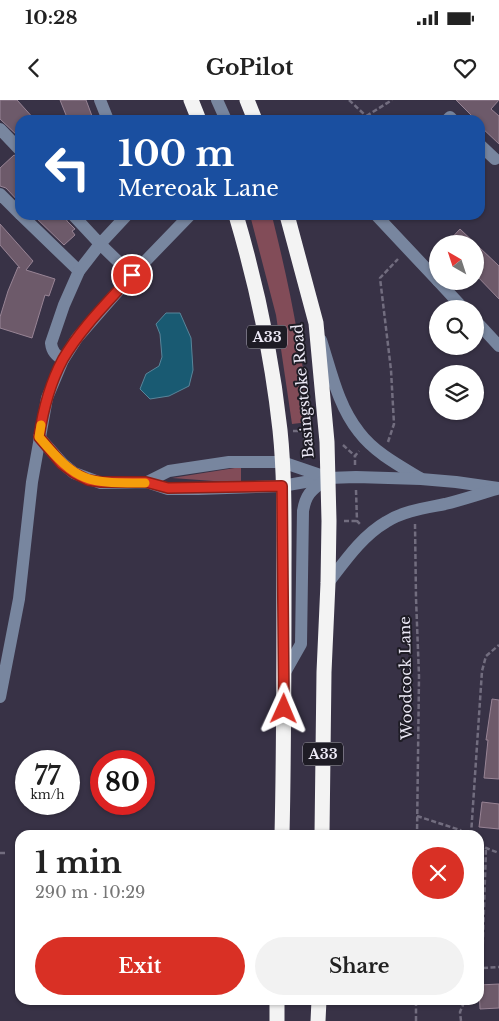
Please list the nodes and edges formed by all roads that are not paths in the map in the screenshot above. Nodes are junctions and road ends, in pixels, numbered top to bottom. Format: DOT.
graph roads {
  1 [pos="100,100"];
  2 [pos="191,100"];
  3 [pos="217,100"];
  4 [pos="247,100"];
  5 [pos="106,115"];
  6 [pos="197,115"];
  7 [pos="224,115"];
  8 [pos="253,115"];
  9 [pos="0,129"];
  10 [pos="15,145"];
  11 [pos="485,150"];
  12 [pos="495,159"];
  13 [pos="0,194"];
  14 [pos="15,208"];
  15 [pos="27,220"];
  16 [pos="78,220"];
  17 [pos="122,220"];
  18 [pos="185,220"];
  19 [pos="237,220"];
  20 [pos="288,220"];
  21 [pos="381,220"];
  22 [pos="100,244"];
  23 [pos="79,271"];
  24 [pos="429,271"];
  25 [pos="132,275"];
  26 [pos="446,290"];
  27 [pos="456,300"];
  28 [pos="316,323"];
  29 [pos="484,330"];
  30 [pos="499,346"];
  31 [pos="63,360"];
  32 [pos="39,437"];
  33 [pos="282,462"];
  34 [pos="328,478"];
  35 [pos="421,479"];
  36 [pos="146,482"];
  37 [pos="282,486"];
  38 [pos="499,488"];
  39 [pos="328,583"];
  40 [pos="284,674"];
  41 [pos="0,697"];
  42 [pos="282,830"];
  43 [pos="322,830"];
  44 [pos="278,1005"];
  45 [pos="319,1005"];
  46 [pos="277,1021"];
  47 [pos="318,1021"];
  1 -- 5 [label="street"];
  2 -- 6 [label="highway"];
  3 -- 7 [label="street"];
  4 -- 8 [label="highway"];
  9 -- 10 [label="street"];
  11 -- 12 [label="street"];
  13 -- 14 [label="street"];
  15 -- 23 [label="street"];
  16 -- 22 [label="street"];
  17 -- 22 [label="street"];
  18 -- 25 [label="street"];
  19 -- 33 [label="highway, Basingstoke Road / A33"];
  20 -- 28 [label="highway, Basingstoke Road / A33"];
  21 -- 24 [label="street"];
  22 -- 23 [label="street"];
  22 -- 25 [label="street"];
  23 -- 31 [label="street"];
  25 -- 31 [label="street"];
  26 -- 27 [label="street"];
  28 -- 34 [label="highway, Basingstoke Road / A33"];
  28 -- 35 [label="street"];
  29 -- 30 [label="street"];
  31 -- 32 [label="street"];
  32 -- 36 [label="street"];
  32 -- 41 [label="street"];
  33 -- 34 [label="street, Basingstoke Road"];
  33 -- 36 [label="street"];
  33 -- 37 [label="highway, Basingstoke Road / A33"];
  34 -- 35 [label="street, Basingstoke Road"];
  34 -- 37 [label="street, Basingstoke Road"];
  34 -- 39 [label="highway, A33"];
  34 -- 40 [label="street"];
  35 -- 38 [label="street, Basingstoke Road"];
  36 -- 37 [label="street"];
  37 -- 40 [label="highway, A33"];
  38 -- 39 [label="street"];
  39 -- 43 [label="highway, A33"];
  40 -- 42 [label="highway, A33"];
  44 -- 46 [label="highway"];
  45 -- 47 [label="highway"];
}
